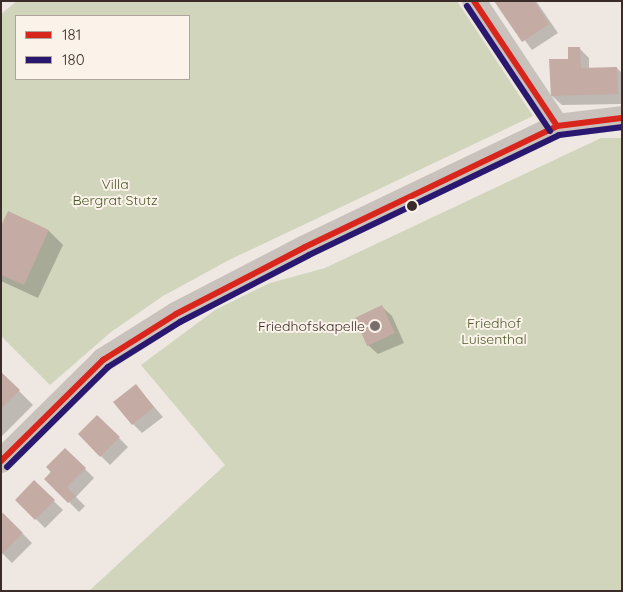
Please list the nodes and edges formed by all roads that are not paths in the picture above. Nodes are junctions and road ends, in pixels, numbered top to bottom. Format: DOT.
graph roads {
  1 [pos="474,1"];
  2 [pos="622,118"];
  3 [pos="556,126"];
  4 [pos="1,461"];
  1 -- 3 [label="street"];
  2 -- 3 [label="street"];
  3 -- 4 [label="street"];
}
